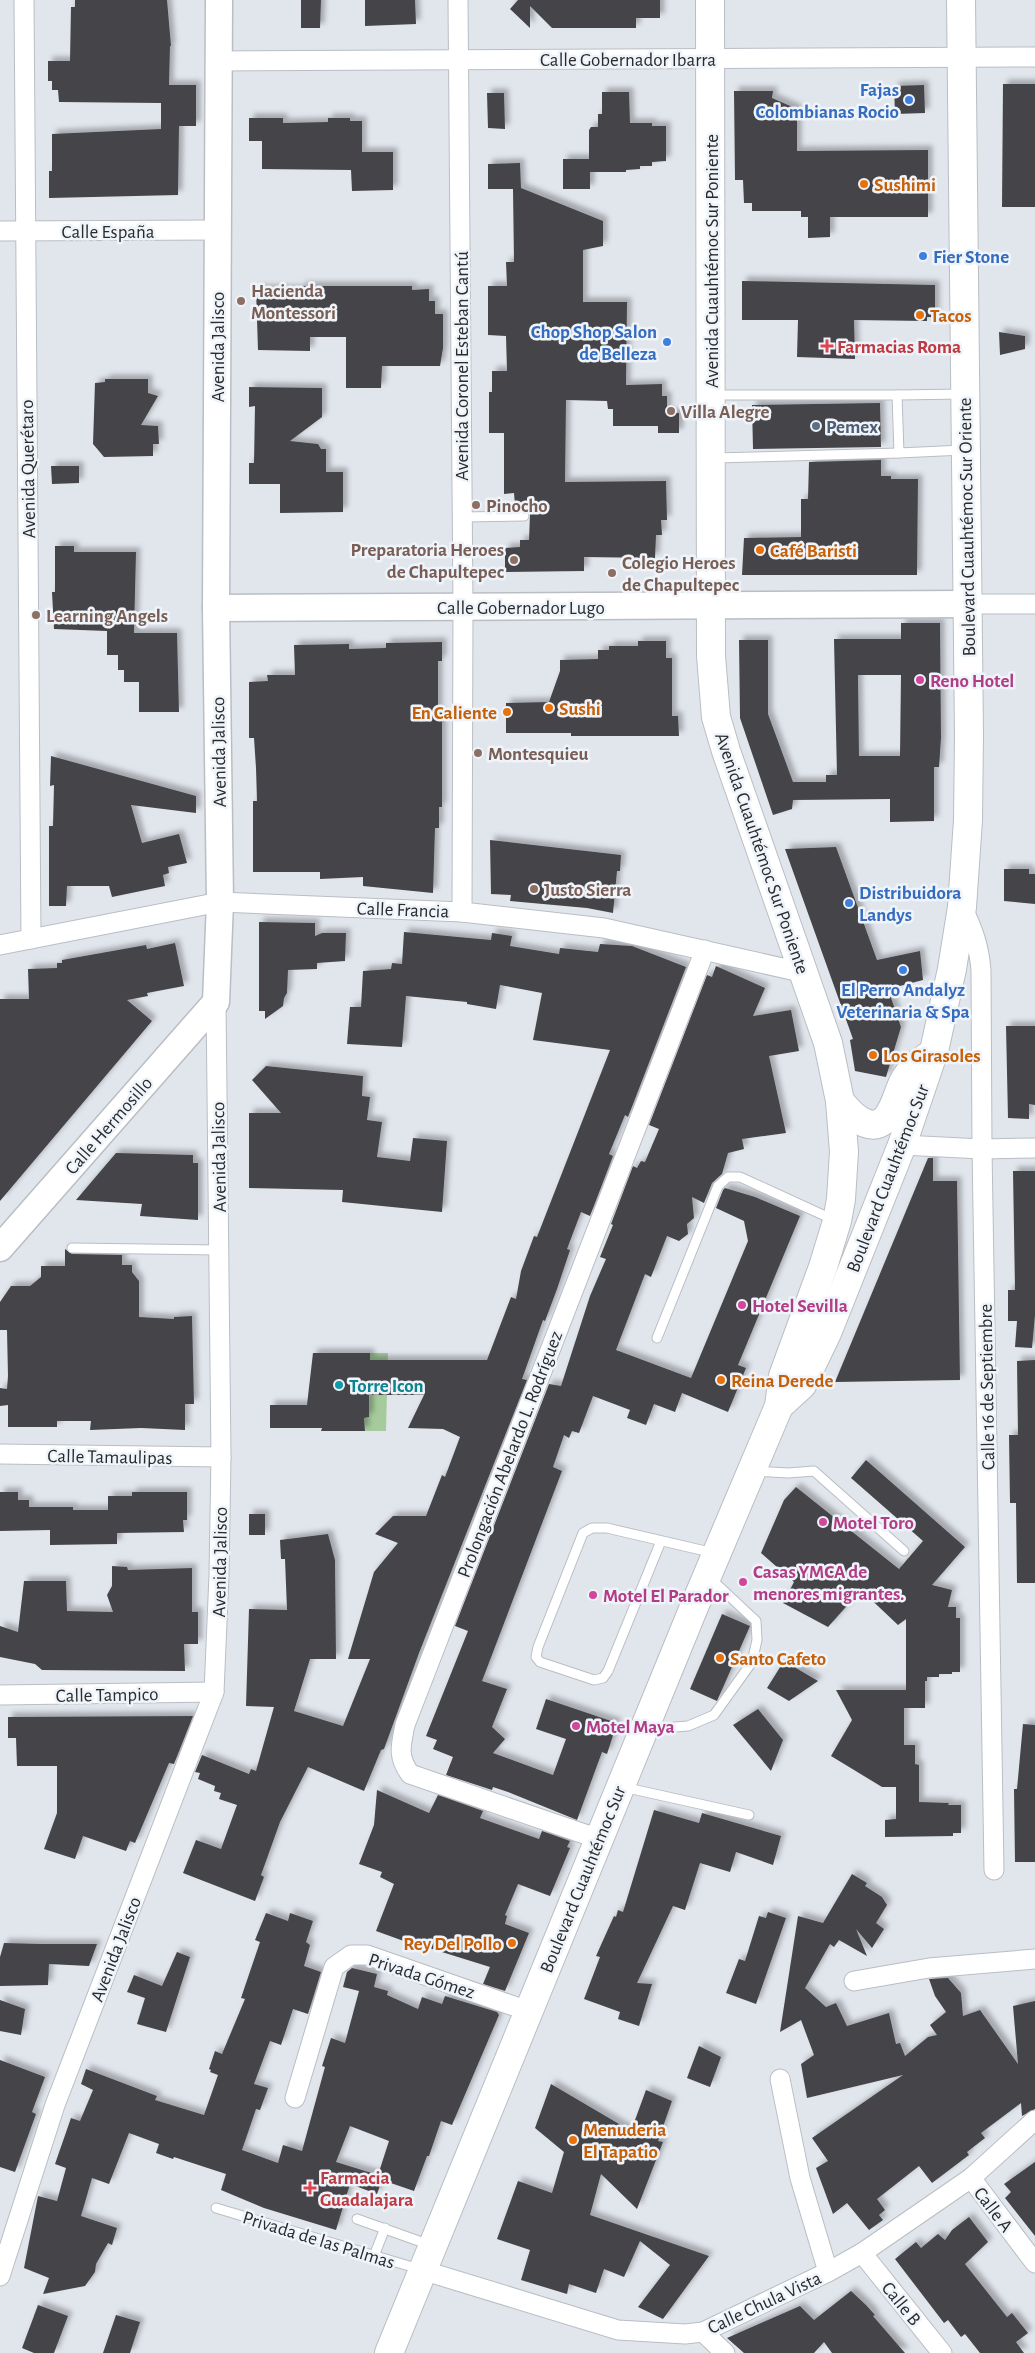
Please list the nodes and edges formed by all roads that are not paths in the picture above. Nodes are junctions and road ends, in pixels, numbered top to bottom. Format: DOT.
graph roads {
  1 [pos="24,0"];
  2 [pos="220,0"];
  3 [pos="458,0"];
  4 [pos="710,0"];
  5 [pos="962,0"];
  6 [pos="1035,57"];
  7 [pos="962,58"];
  8 [pos="711,59"];
  9 [pos="458,60"];
  10 [pos="220,61"];
  11 [pos="217,230"];
  12 [pos="0,231"];
  13 [pos="25,231"];
  14 [pos="964,394"];
  15 [pos="711,395"];
  16 [pos="897,395"];
  17 [pos="964,450"];
  18 [pos="899,453"];
  19 [pos="712,458"];
  20 [pos="524,516"];
  21 [pos="462,517"];
  22 [pos="966,604"];
  23 [pos="1035,604"];
  24 [pos="711,606"];
  25 [pos="463,607"];
  26 [pos="216,608"];
  27 [pos="220,902"];
  28 [pos="962,907"];
  29 [pos="462,912"];
  30 [pos="32,939"];
  31 [pos="0,945"];
  32 [pos="705,950"];
  33 [pos="805,973"];
  34 [pos="216,1002"];
  35 [pos="934,1051"];
  36 [pos="840,1101"];
  37 [pos="902,1145"];
  38 [pos="1035,1148"];
  39 [pos="982,1149"];
  40 [pos="837,1221"];
  41 [pos="0,1248"];
  42 [pos="72,1248"];
  43 [pos="219,1250"];
  44 [pos="657,1338"];
  45 [pos="779,1406"];
  46 [pos="0,1454"];
  47 [pos="221,1458"];
  48 [pos="752,1471"];
  49 [pos="661,1540"];
  50 [pos="904,1551"];
  51 [pos="712,1564"];
  52 [pos="214,1692"];
  53 [pos="0,1695"];
  54 [pos="644,1729"];
  55 [pos="621,1786"];
  56 [pos="749,1815"];
  57 [pos="599,1839"];
  58 [pos="994,1870"];
  59 [pos="1035,1959"];
  60 [pos="854,1981"];
  61 [pos="528,2011"];
  62 [pos="780,2079"];
  63 [pos="295,2098"];
  64 [pos="1035,2120"];
  65 [pos="970,2178"];
  66 [pos="216,2208"];
  67 [pos="357,2219"];
  68 [pos="385,2228"];
  69 [pos="862,2253"];
  70 [pos="374,2256"];
  71 [pos="427,2258"];
  72 [pos="1035,2263"];
  73 [pos="828,2272"];
  74 [pos="0,2276"];
  75 [pos="703,2332"];
  76 [pos="389,2353"];
  77 [pos="726,2353"];
  78 [pos="942,2353"];
  1 -- 13 [label="street, Avenida Querétaro"];
  2 -- 10 [label="main road, Avenida Jalisco"];
  3 -- 9 [label="street, Avenida Coronel Esteban Cantú"];
  4 -- 8 [label="main road, Avenida Cuauhtémoc Sur Poniente"];
  5 -- 7 [label="main road, Boulevard Cuauhtémoc Sur Oriente"];
  6 -- 7 [label="street, Calle Gobernador Ibarra"];
  7 -- 8 [label="street, Calle Gobernador Ibarra"];
  7 -- 14 [label="main road, Boulevard Cuauhtémoc Sur Oriente"];
  8 -- 9 [label="street, Calle Gobernador Ibarra"];
  8 -- 15 [label="main road, Avenida Cuauhtémoc Sur Poniente"];
  9 -- 10 [label="street, Calle Gobernador Ibarra"];
  9 -- 21 [label="street, Avenida Coronel Esteban Cantú"];
  10 -- 11 [label="main road, Avenida Jalisco"];
  11 -- 13 [label="street, Calle España"];
  11 -- 26 [label="main road, Avenida Jalisco"];
  12 -- 13 [label="street, Calle España"];
  13 -- 30 [label="street, Avenida Querétaro"];
  14 -- 16 [label="lane"];
  14 -- 17 [label="main road, Boulevard Cuauhtémoc Sur Oriente"];
  15 -- 16 [label="lane"];
  15 -- 19 [label="main road, Avenida Cuauhtémoc Sur Poniente"];
  16 -- 18 [label="lane"];
  17 -- 18 [label="lane"];
  17 -- 22 [label="main road, Boulevard Cuauhtémoc Sur Oriente"];
  18 -- 19 [label="lane"];
  19 -- 24 [label="main road, Avenida Cuauhtémoc Sur Poniente"];
  20 -- 21 [label="lane"];
  21 -- 25 [label="street, Avenida Coronel Esteban Cantú"];
  22 -- 23 [label="street, Calle Gobernador Lugo"];
  22 -- 24 [label="main road, Calle Gobernador Lugo"];
  22 -- 28 [label="main road, Boulevard Cuauhtémoc Sur Oriente"];
  24 -- 25 [label="main road, Calle Gobernador Lugo"];
  24 -- 33 [label="main road, Avenida Cuauhtémoc Sur Poniente"];
  25 -- 26 [label="main road, Calle Gobernador Lugo"];
  25 -- 29 [label="street, Avenida Coronel Esteban Cantú"];
  26 -- 27 [label="main road, Avenida Jalisco"];
  27 -- 29 [label="street, Calle Francia"];
  27 -- 30 [label="street, Calle Francia"];
  27 -- 34 [label="main road, Avenida Jalisco"];
  28 -- 35 [label="main road, Boulevard Cuauhtémoc Sur Oriente"];
  28 -- 39 [label="street, Calle 16 de Septiembre"];
  29 -- 32 [label="street, Calle Francia"];
  30 -- 31 [label="street, Calle Francia"];
  32 -- 33 [label="street, Calle Francia"];
  32 -- 57 [label="street, Prolongación Abelardo L. Rodríguez"];
  33 -- 36 [label="main road, Avenida Cuauhtémoc Sur Poniente"];
  34 -- 41 [label="main road, Calle Hermosillo"];
  34 -- 43 [label="street, Avenida Jalisco"];
  35 -- 36 [label="main road"];
  35 -- 37 [label="main road, Boulevard Cuauhtémoc Sur"];
  36 -- 40 [label="main road, Boulevard Cuauhtémoc Sur"];
  37 -- 39 [label="street"];
  37 -- 45 [label="main road, Boulevard Cuauhtémoc Sur"];
  38 -- 39 [label="street"];
  39 -- 58 [label="street, Calle 16 de Septiembre"];
  40 -- 44 [label="lane"];
  40 -- 45 [label="main road, Boulevard Cuauhtémoc Sur"];
  42 -- 43 [label="lane"];
  43 -- 47 [label="street, Avenida Jalisco"];
  45 -- 48 [label="main road, Boulevard Cuauhtémoc Sur"];
  46 -- 47 [label="street, Calle Tamaulipas"];
  47 -- 52 [label="street, Avenida Jalisco"];
  48 -- 50 [label="lane"];
  48 -- 51 [label="main road, Boulevard Cuauhtémoc Sur"];
  49 -- 49 [label="lane"];
  49 -- 51 [label="lane"];
  51 -- 54 [label="main road, Boulevard Cuauhtémoc Sur"];
  51 -- 54 [label="lane"];
  52 -- 53 [label="street, Calle Tampico"];
  52 -- 74 [label="street, Avenida Jalisco"];
  54 -- 55 [label="main road, Boulevard Cuauhtémoc Sur"];
  55 -- 56 [label="lane"];
  55 -- 57 [label="main road, Boulevard Cuauhtémoc Sur"];
  57 -- 61 [label="main road, Boulevard Cuauhtémoc Sur"];
  59 -- 60 [label="street"];
  61 -- 63 [label="street, Privada Gómez"];
  61 -- 71 [label="main road, Boulevard Cuauhtémoc Sur"];
  62 -- 73 [label="street"];
  64 -- 65 [label="street, Calle Chula Vista"];
  65 -- 69 [label="street, Calle Chula Vista"];
  65 -- 72 [label="street, Calle A"];
  66 -- 70 [label="lane, Privada de las Palmas"];
  67 -- 68 [label="lane"];
  68 -- 70 [label="lane"];
  68 -- 71 [label="lane"];
  69 -- 73 [label="street, Calle Chula Vista"];
  69 -- 78 [label="street, Calle B"];
  70 -- 71 [label="lane, Privada de las Palmas"];
  71 -- 75 [label="street, Calle Chula Vista"];
  71 -- 76 [label="main road, Boulevard Cuauhtémoc Sur"];
  73 -- 75 [label="street, Calle Chula Vista"];
  75 -- 77 [label="street"];
}
